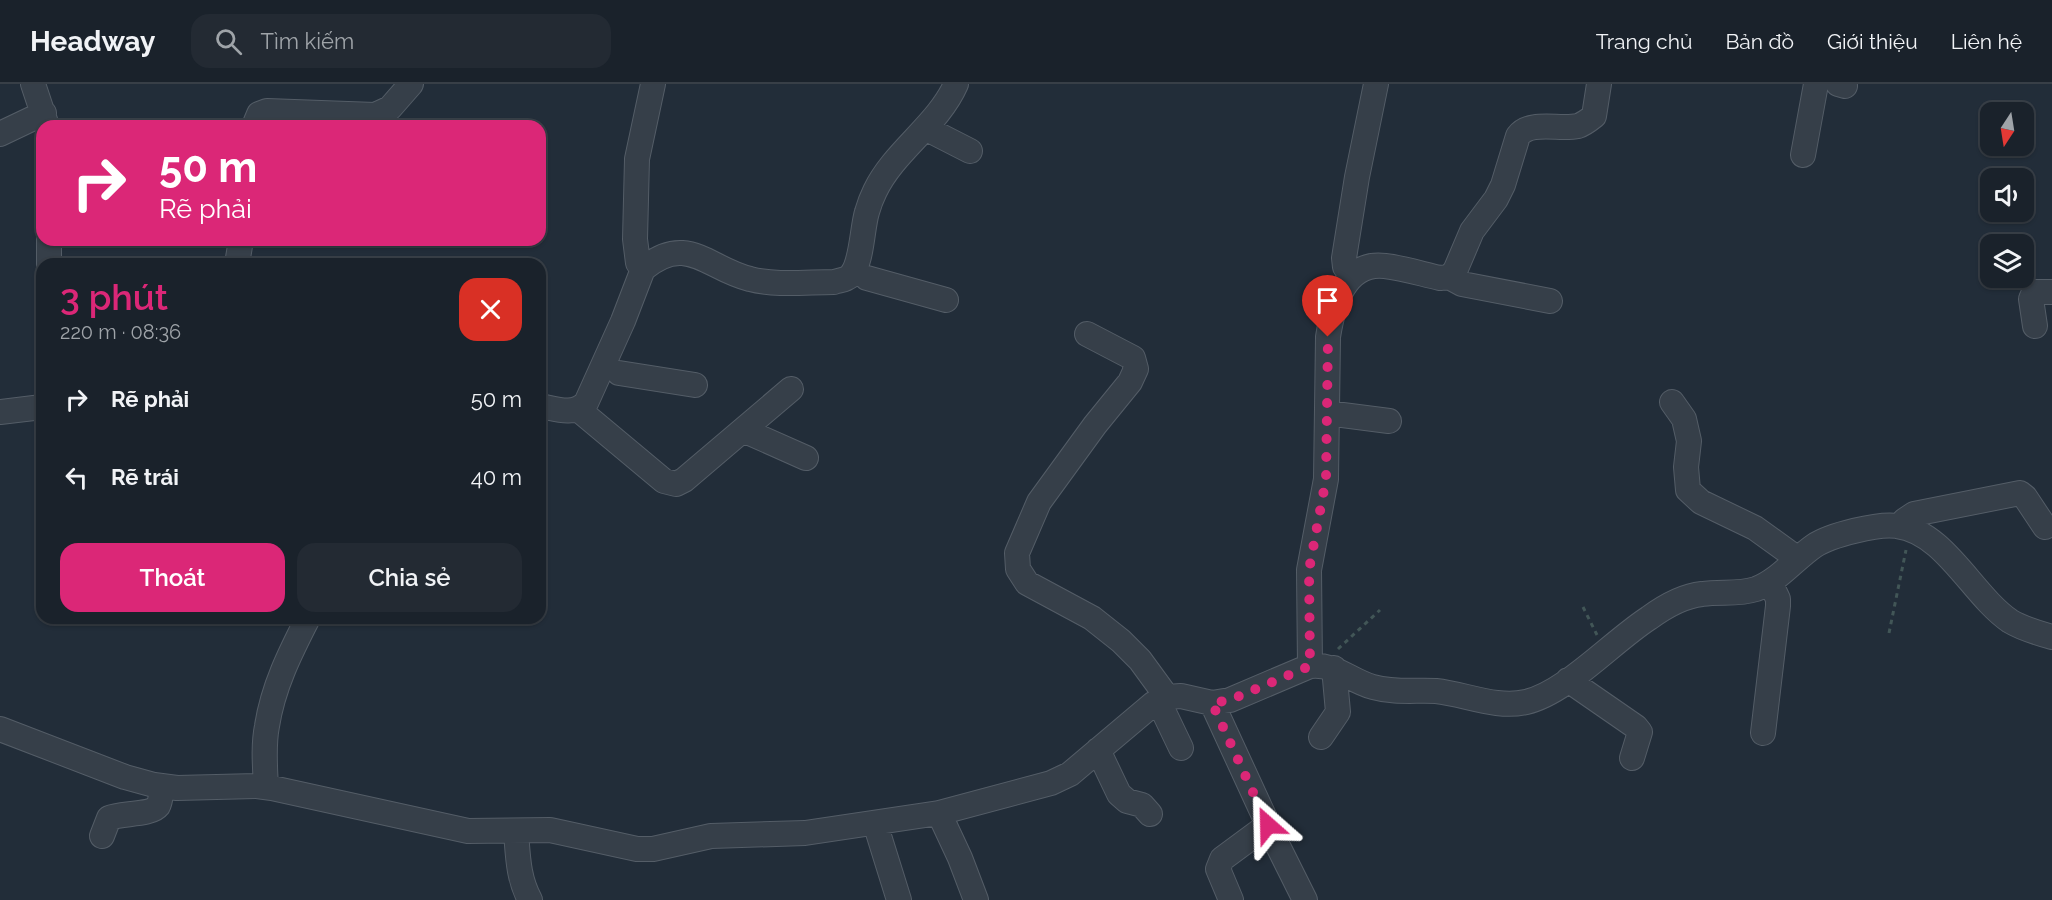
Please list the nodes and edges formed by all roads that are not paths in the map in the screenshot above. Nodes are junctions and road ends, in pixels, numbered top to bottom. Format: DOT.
graph roads {
  1 [pos="33,84"];
  2 [pos="411,84"];
  3 [pos="653,84"];
  4 [pos="956,84"];
  5 [pos="1376,84"];
  6 [pos="1599,84"];
  7 [pos="1816,84"];
  8 [pos="45,119"];
  9 [pos="256,120"];
  10 [pos="36,122"];
  11 [pos="925,128"];
  12 [pos="0,134"];
  13 [pos="970,151"];
  14 [pos="1803,155"];
  15 [pos="643,269"];
  16 [pos="1352,274"];
  17 [pos="859,276"];
  18 [pos="1449,277"];
  19 [pos="2052,292"];
  20 [pos="946,300"];
  21 [pos="1550,301"];
  22 [pos="2035,326"];
  23 [pos="1087,334"];
  24 [pos="610,372"];
  25 [pos="695,385"];
  26 [pos="791,389"];
  27 [pos="1672,402"];
  28 [pos="546,407"];
  29 [pos="36,408"];
  30 [pos="579,410"];
  31 [pos="0,412"];
  32 [pos="1327,413"];
  33 [pos="1389,421"];
  34 [pos="743,430"];
  35 [pos="806,458"];
  36 [pos="2045,527"];
  37 [pos="1905,528"];
  38 [pos="1798,559"];
  39 [pos="1770,582"];
  40 [pos="305,624"];
  41 [pos="2052,638"];
  42 [pos="1322,666"];
  43 [pos="1568,680"];
  44 [pos="1163,699"];
  45 [pos="1212,703"];
  46 [pos="0,729"];
  47 [pos="1763,733"];
  48 [pos="1321,737"];
  49 [pos="1181,748"];
  50 [pos="1098,750"];
  51 [pos="1632,758"];
  52 [pos="162,786"];
  53 [pos="266,787"];
  54 [pos="939,813"];
  55 [pos="1150,814"];
  56 [pos="876,823"];
  57 [pos="1268,825"];
  58 [pos="516,832"];
  59 [pos="102,836"];
  60 [pos="530,900"];
  61 [pos="899,900"];
  62 [pos="976,900"];
  63 [pos="1231,900"];
  64 [pos="1305,900"];
  1 -- 8 [label="street"];
  2 -- 9 [label="street"];
  3 -- 15 [label="street"];
  4 -- 11 [label="street"];
  5 -- 16 [label="street"];
  6 -- 18 [label="street"];
  7 -- 14 [label="street"];
  10 -- 12 [label="street"];
  11 -- 13 [label="street"];
  11 -- 17 [label="street"];
  15 -- 17 [label="street"];
  15 -- 24 [label="street"];
  16 -- 18 [label="street"];
  16 -- 32 [label="street"];
  17 -- 20 [label="street"];
  18 -- 21 [label="street"];
  19 -- 22 [label="street"];
  23 -- 44 [label="street"];
  24 -- 25 [label="street"];
  24 -- 30 [label="street"];
  26 -- 34 [label="street"];
  27 -- 38 [label="street"];
  28 -- 30 [label="street"];
  29 -- 31 [label="street"];
  30 -- 34 [label="street"];
  32 -- 33 [label="street"];
  32 -- 42 [label="street"];
  34 -- 35 [label="street"];
  36 -- 37 [label="street"];
  37 -- 38 [label="street"];
  37 -- 41 [label="street"];
  38 -- 39 [label="street"];
  39 -- 43 [label="street"];
  39 -- 47 [label="street"];
  40 -- 53 [label="street"];
  42 -- 43 [label="street"];
  42 -- 45 [label="street"];
  42 -- 48 [label="street"];
  43 -- 51 [label="street"];
  44 -- 45 [label="street"];
  44 -- 49 [label="street"];
  44 -- 50 [label="street"];
  45 -- 57 [label="street"];
  46 -- 52 [label="street"];
  50 -- 54 [label="street"];
  50 -- 55 [label="street"];
  52 -- 53 [label="street"];
  52 -- 59 [label="street"];
  53 -- 58 [label="street"];
  54 -- 56 [label="street"];
  54 -- 62 [label="street"];
  56 -- 58 [label="street"];
  56 -- 61 [label="street"];
  57 -- 63 [label="street"];
  57 -- 64 [label="street"];
  58 -- 60 [label="street"];
}
